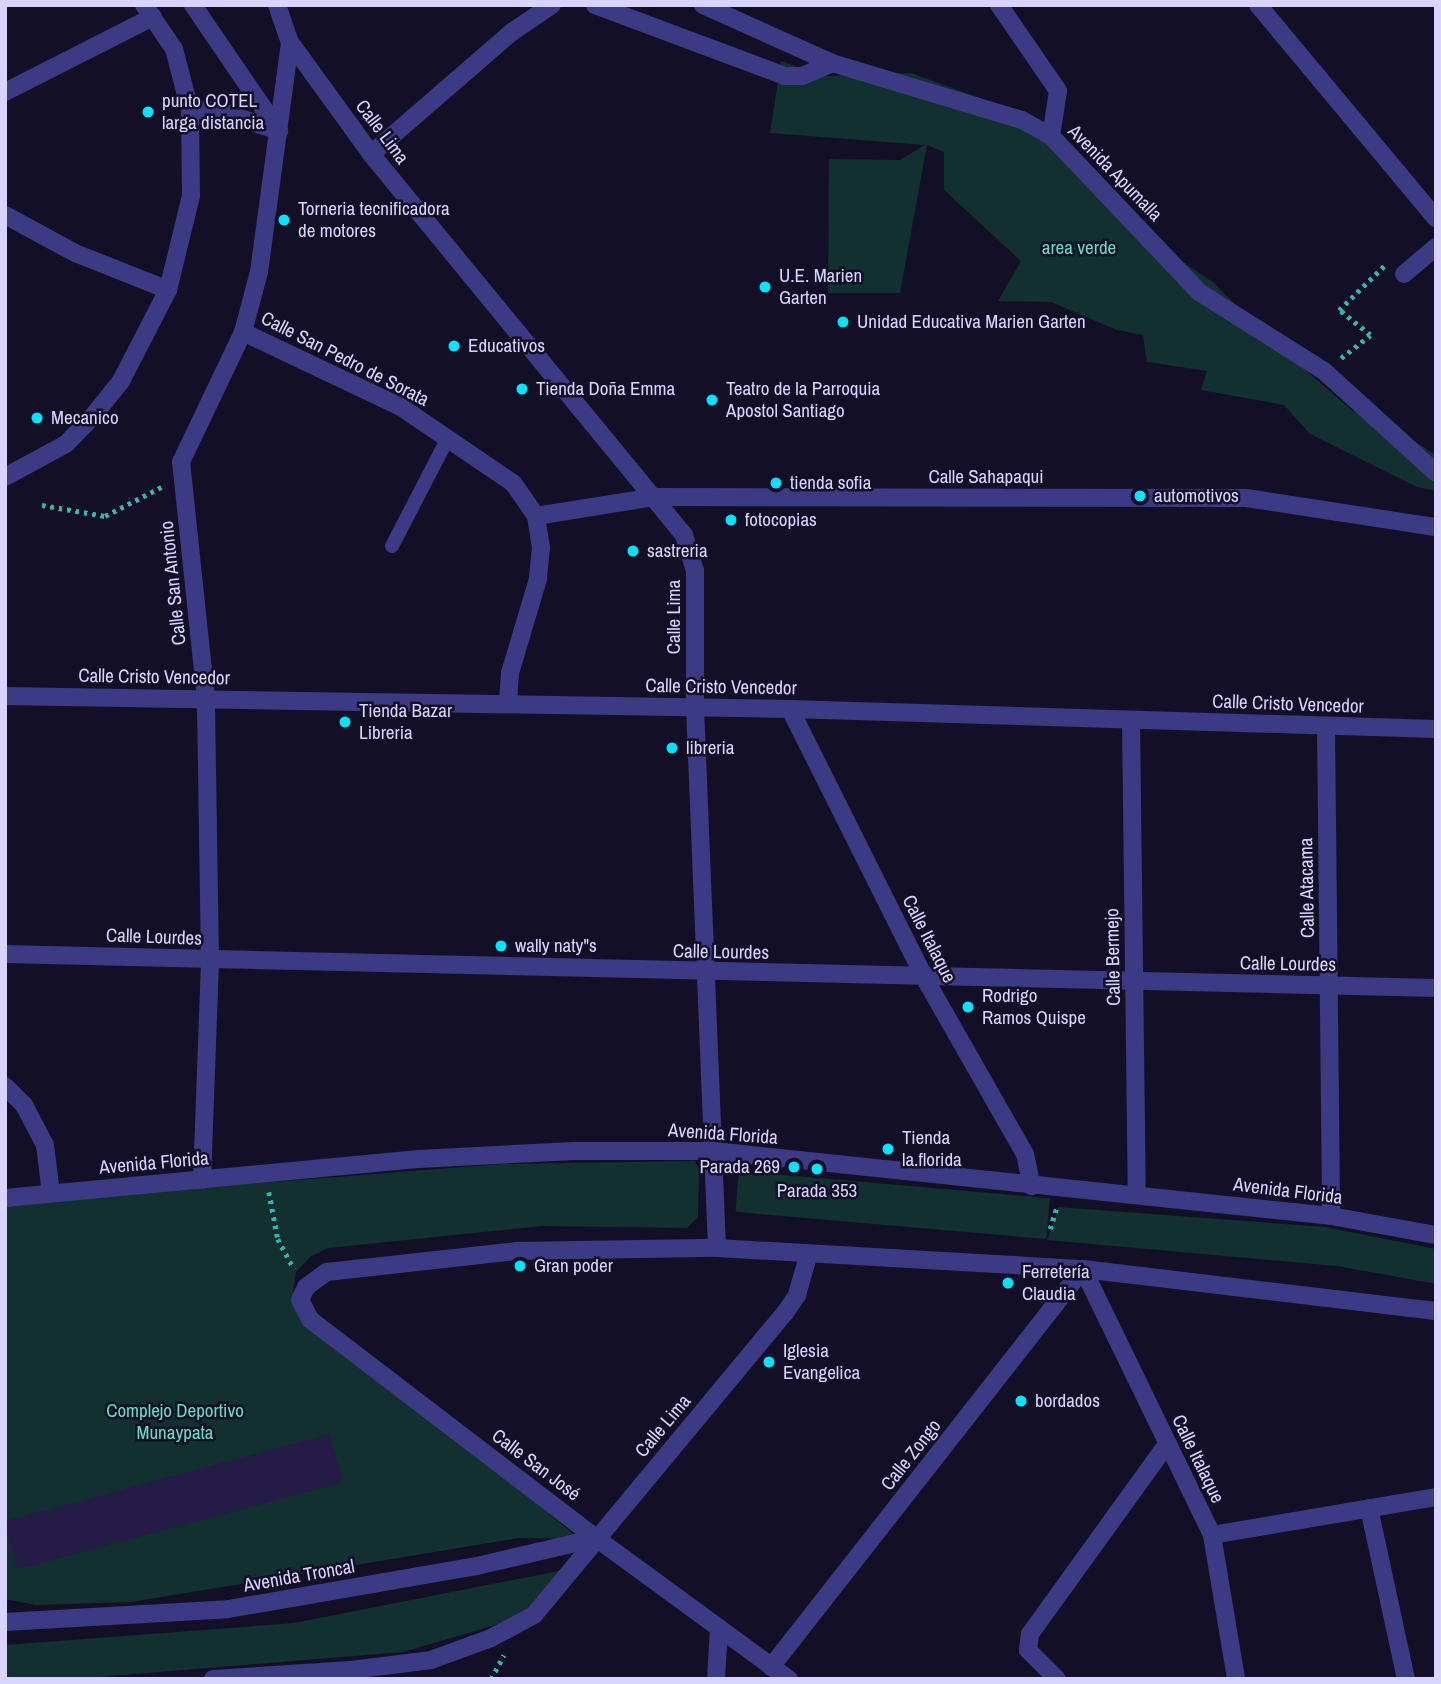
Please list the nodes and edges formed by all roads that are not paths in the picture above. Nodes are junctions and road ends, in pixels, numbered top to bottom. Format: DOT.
graph roads {
  1 [pos="193,5"];
  2 [pos="277,5"];
  3 [pos="552,5"];
  4 [pos="595,5"];
  5 [pos="703,5"];
  6 [pos="999,5"];
  7 [pos="1258,5"];
  8 [pos="149,11"];
  9 [pos="290,42"];
  10 [pos="832,63"];
  11 [pos="5,92"];
  12 [pos="190,110"];
  13 [pos="279,131"];
  14 [pos="1052,136"];
  15 [pos="371,154"];
  16 [pos="5,215"];
  17 [pos="1436,219"];
  18 [pos="1436,247"];
  19 [pos="1404,274"];
  20 [pos="168,290"];
  21 [pos="243,332"];
  22 [pos="448,438"];
  23 [pos="1436,473"];
  24 [pos="5,477"];
  25 [pos="655,497"];
  26 [pos="536,516"];
  27 [pos="1436,527"];
  28 [pos="392,546"];
  29 [pos="5,696"];
  30 [pos="206,699"];
  31 [pos="508,704"];
  32 [pos="695,707"];
  33 [pos="790,709"];
  34 [pos="1131,720"];
  35 [pos="1326,726"];
  36 [pos="1436,729"];
  37 [pos="5,954"];
  38 [pos="210,960"];
  39 [pos="705,973"];
  40 [pos="924,977"];
  41 [pos="1134,982"];
  42 [pos="1330,986"];
  43 [pos="1436,988"];
  44 [pos="5,1086"];
  45 [pos="714,1151"];
  46 [pos="202,1180"];
  47 [pos="1032,1186"];
  48 [pos="51,1194"];
  49 [pos="1138,1194"];
  50 [pos="5,1198"];
  51 [pos="1331,1216"];
  52 [pos="1436,1235"];
  53 [pos="717,1248"];
  54 [pos="808,1256"];
  55 [pos="1083,1269"];
  56 [pos="1436,1311"];
  57 [pos="1167,1444"];
  58 [pos="1436,1497"];
  59 [pos="1369,1508"];
  60 [pos="1212,1535"];
  61 [pos="597,1538"];
  62 [pos="5,1622"];
  63 [pos="719,1628"];
  64 [pos="771,1667"];
  65 [pos="213,1679"];
  66 [pos="716,1679"];
  67 [pos="789,1679"];
  68 [pos="1057,1679"];
  69 [pos="1236,1679"];
  70 [pos="1405,1679"];
  1 -- 13 [label="street"];
  2 -- 9 [label="street"];
  3 -- 15 [label="street"];
  4 -- 10 [label="street"];
  5 -- 10 [label="street, Avenida Apumalla"];
  6 -- 14 [label="street"];
  7 -- 17 [label="street"];
  8 -- 11 [label="street"];
  8 -- 12 [label="street"];
  9 -- 13 [label="street, Calle San Antonio"];
  9 -- 15 [label="street, Calle Lima"];
  10 -- 14 [label="street, Avenida Apumalla"];
  12 -- 13 [label="street"];
  12 -- 20 [label="street"];
  13 -- 21 [label="street, Calle San Antonio"];
  14 -- 23 [label="street, Avenida Apumalla"];
  15 -- 25 [label="street, Calle Lima"];
  16 -- 20 [label="street"];
  18 -- 19 [label="street"];
  20 -- 24 [label="street"];
  21 -- 22 [label="street, Calle San Pedro de Sorata"];
  21 -- 30 [label="street, Calle San Antonio"];
  22 -- 26 [label="street, Calle San Pedro de Sorata"];
  22 -- 28 [label="lane"];
  25 -- 26 [label="street, Calle Sahapaqui"];
  25 -- 27 [label="street, Calle Sahapaqui"];
  25 -- 32 [label="street, Calle Lima"];
  26 -- 31 [label="street, Calle San Pedro de Sorata"];
  29 -- 30 [label="street, Calle Cristo Vencedor"];
  30 -- 31 [label="street, Calle Cristo Vencedor"];
  30 -- 38 [label="street, Calle San Antonio"];
  31 -- 32 [label="street, Calle Cristo Vencedor"];
  32 -- 33 [label="street, Calle Cristo Vencedor"];
  32 -- 39 [label="street, Calle Lima"];
  33 -- 34 [label="street, Calle Cristo Vencedor"];
  33 -- 40 [label="street, Calle Italaque"];
  34 -- 35 [label="street, Calle Cristo Vencedor"];
  34 -- 41 [label="street, Calle Bermejo"];
  35 -- 36 [label="street, Calle Cristo Vencedor"];
  35 -- 42 [label="street, Calle Atacama"];
  37 -- 38 [label="street, Calle Lourdes"];
  38 -- 39 [label="street, Calle Lourdes"];
  38 -- 46 [label="street, Calle San Antonio"];
  39 -- 40 [label="street, Calle Lourdes"];
  39 -- 45 [label="street, Calle Lima"];
  40 -- 41 [label="street, Calle Lourdes"];
  40 -- 47 [label="street, Calle Italaque"];
  41 -- 42 [label="street, Calle Lourdes"];
  41 -- 49 [label="street, Calle Bermejo"];
  42 -- 43 [label="street, Calle Lourdes"];
  42 -- 51 [label="street, Calle Atacama"];
  44 -- 48 [label="street"];
  45 -- 46 [label="street, Avenida Florida"];
  45 -- 47 [label="street, Avenida Florida"];
  45 -- 53 [label="street, Calle Lima"];
  46 -- 48 [label="street, Avenida Florida"];
  47 -- 49 [label="street, Avenida Florida"];
  48 -- 50 [label="street, Avenida Florida"];
  49 -- 51 [label="street, Avenida Florida"];
  51 -- 52 [label="street, Avenida Florida"];
  53 -- 54 [label="street"];
  53 -- 61 [label="street, Calle San José"];
  54 -- 55 [label="street"];
  54 -- 61 [label="street, Calle Lima"];
  55 -- 56 [label="street"];
  55 -- 57 [label="street, Calle Italaque"];
  55 -- 64 [label="street, Calle Zongo"];
  57 -- 60 [label="street, Calle Italaque"];
  57 -- 68 [label="street"];
  58 -- 59 [label="street"];
  59 -- 60 [label="street"];
  59 -- 70 [label="street"];
  60 -- 69 [label="street, Calle Italaque"];
  61 -- 62 [label="street, Avenida Troncal"];
  61 -- 63 [label="street, Calle San José"];
  61 -- 65 [label="street, Calle Lima"];
  63 -- 64 [label="street, Calle San José"];
  63 -- 66 [label="street"];
  64 -- 67 [label="street, Calle San José"];
}
